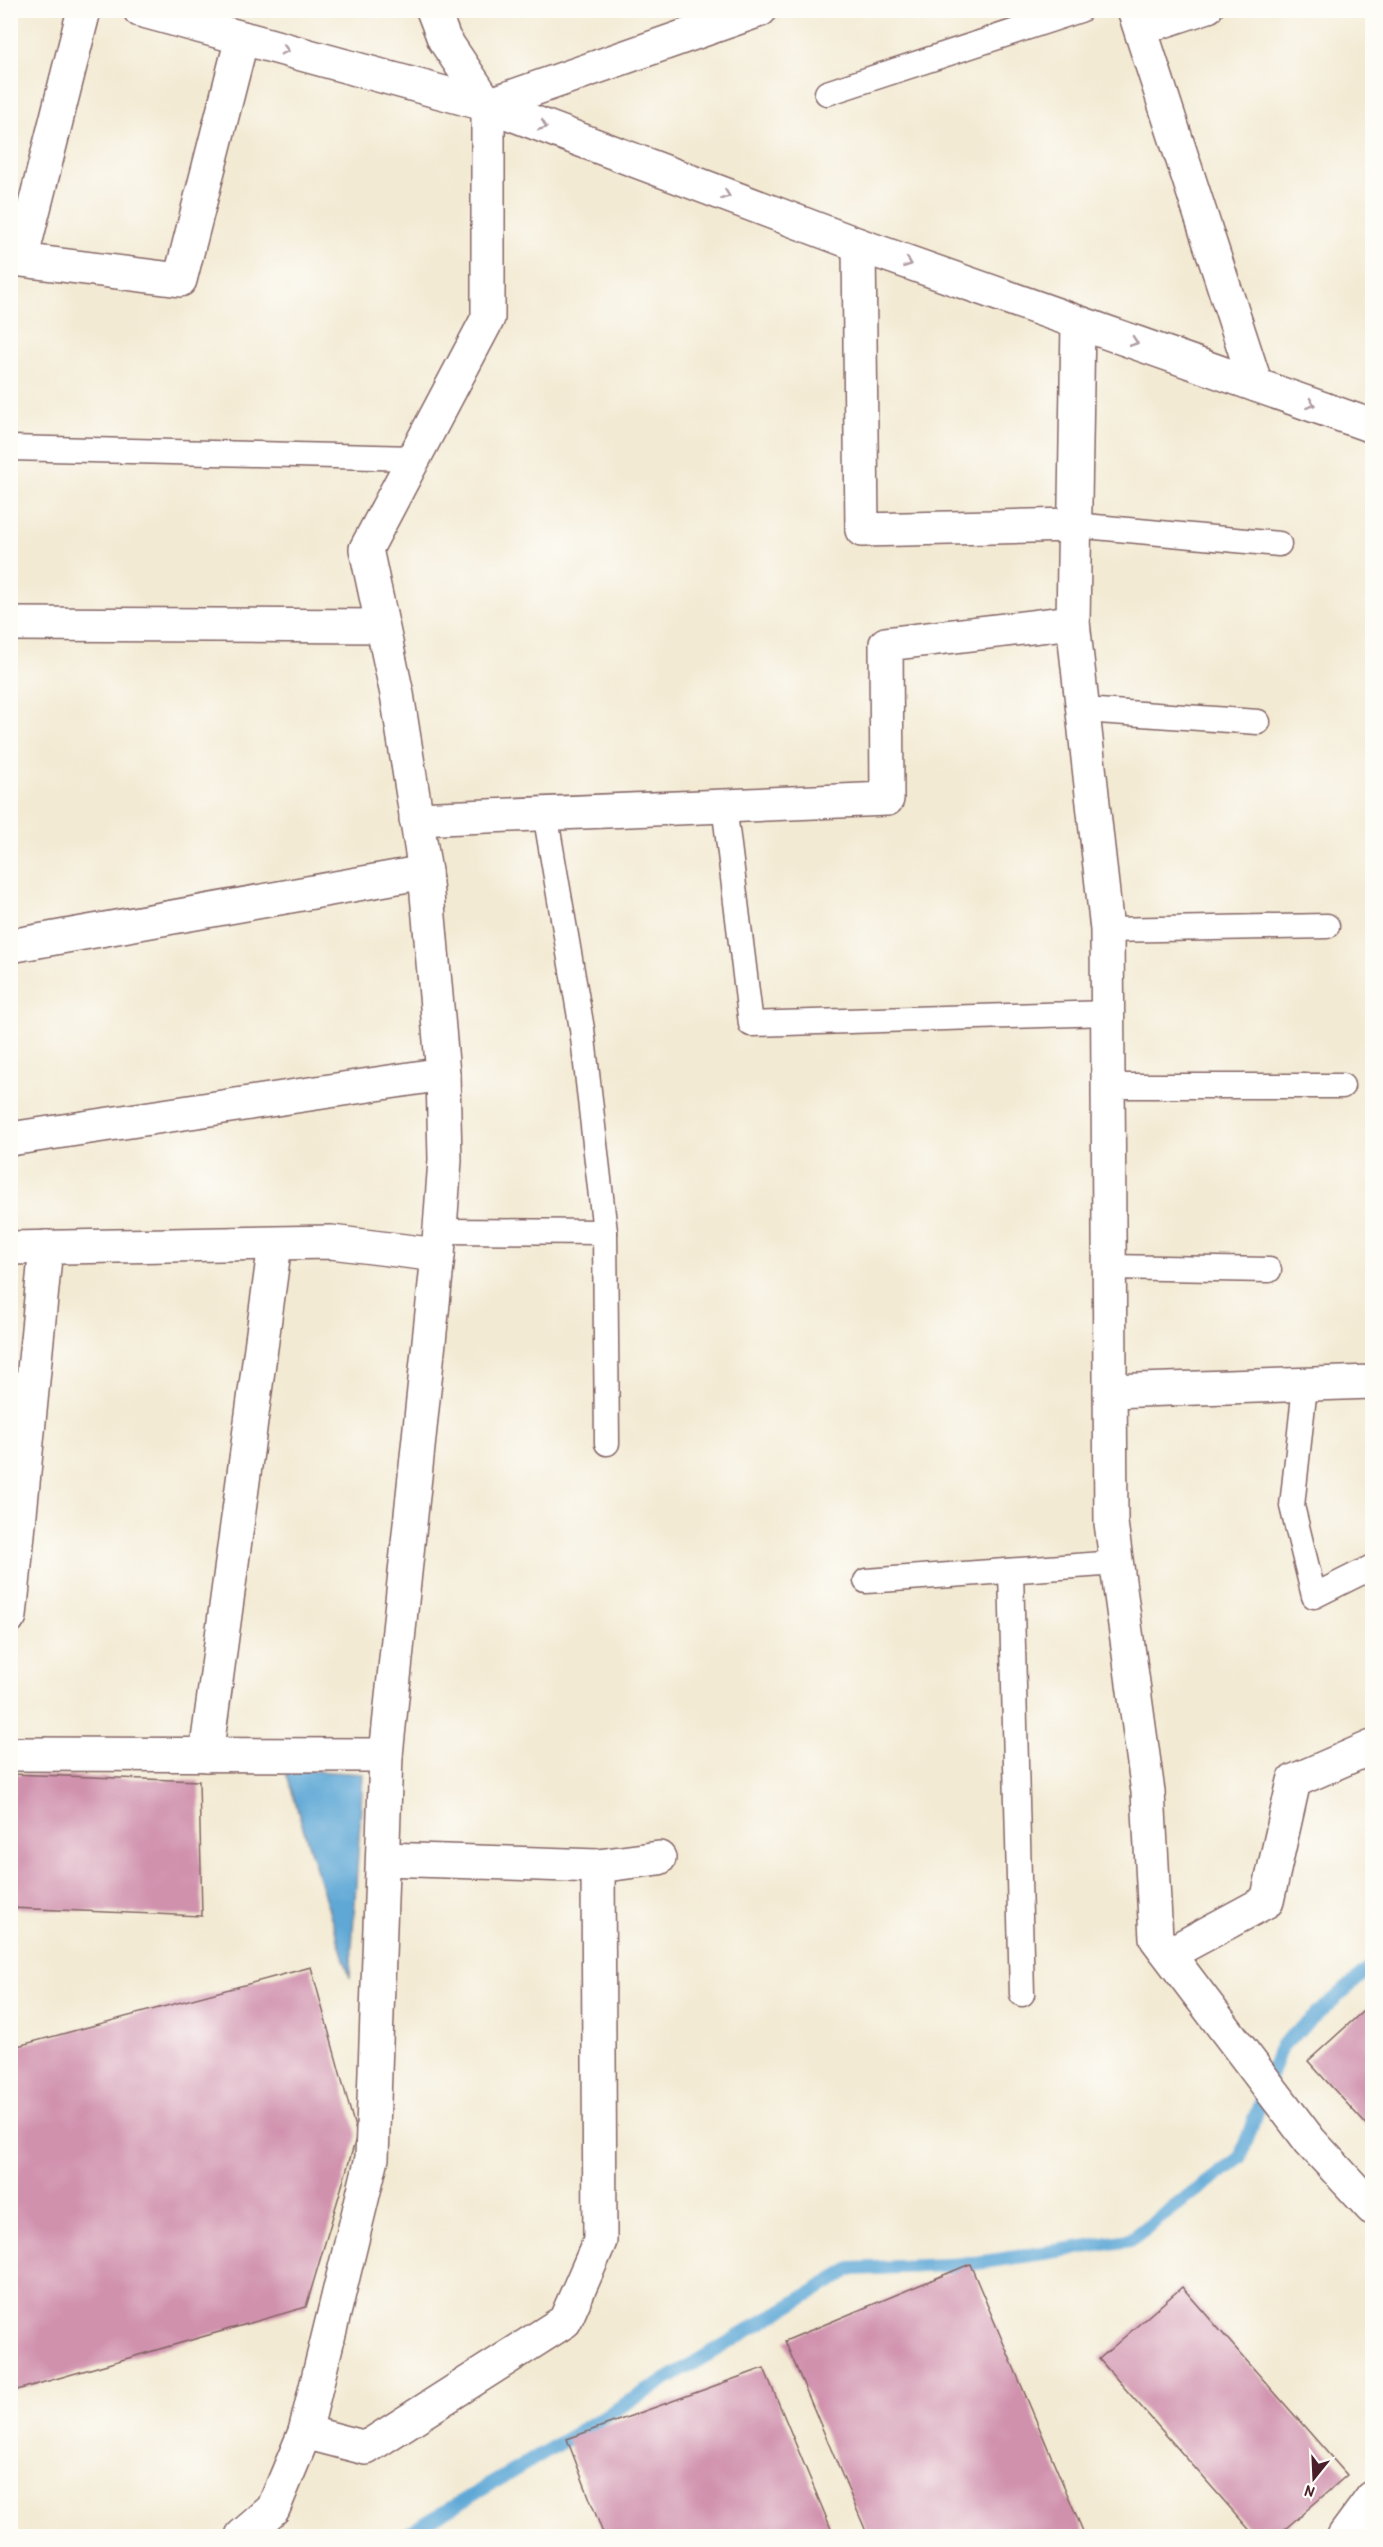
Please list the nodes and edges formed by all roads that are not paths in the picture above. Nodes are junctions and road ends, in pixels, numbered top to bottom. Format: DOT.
graph roads {
  1 [pos="84,10"];
  2 [pos="434,10"];
  3 [pos="760,10"];
  4 [pos="1080,10"];
  5 [pos="1210,10"];
  6 [pos="158,13"];
  7 [pos="1137,22"];
  8 [pos="242,38"];
  9 [pos="827,93"];
  10 [pos="488,105"];
  11 [pos="859,245"];
  12 [pos="1078,323"];
  13 [pos="1256,385"];
  14 [pos="1372,426"];
  15 [pos="10,448"];
  16 [pos="414,458"];
  17 [pos="1074,525"];
  18 [pos="1279,544"];
  19 [pos="1073,622"];
  20 [pos="10,624"];
  21 [pos="382,626"];
  22 [pos="1083,710"];
  23 [pos="1258,722"];
  24 [pos="724,805"];
  25 [pos="545,813"];
  26 [pos="416,819"];
  27 [pos="424,872"];
  28 [pos="1328,926"];
  29 [pos="1107,930"];
  30 [pos="10,946"];
  31 [pos="1108,1013"];
  32 [pos="442,1074"];
  33 [pos="1108,1086"];
  34 [pos="1342,1086"];
  35 [pos="10,1138"];
  36 [pos="605,1232"];
  37 [pos="439,1243"];
  38 [pos="275,1244"];
  39 [pos="46,1247"];
  40 [pos="10,1248"];
  41 [pos="1110,1268"];
  42 [pos="1269,1270"];
  43 [pos="1372,1382"];
  44 [pos="1305,1386"];
  45 [pos="1110,1391"];
  46 [pos="607,1443"];
  47 [pos="1117,1563"];
  48 [pos="1372,1567"];
  49 [pos="1011,1571"];
  50 [pos="866,1581"];
  51 [pos="10,1616"];
  52 [pos="1372,1747"];
  53 [pos="10,1754"];
  54 [pos="206,1755"];
  55 [pos="386,1755"];
  56 [pos="659,1858"];
  57 [pos="383,1859"];
  58 [pos="598,1866"];
  59 [pos="1169,1954"];
  60 [pos="1022,1994"];
  61 [pos="1372,2208"];
  62 [pos="305,2432"];
  63 [pos="1372,2498"];
  64 [pos="242,2536"];
  65 [pos="1344,2536"];
  1 -- 8 [label="street"];
  2 -- 10 [label="street"];
  3 -- 10 [label="street"];
  4 -- 9 [label="lane"];
  5 -- 7 [label="lane"];
  6 -- 8 [label="street"];
  7 -- 13 [label="street"];
  8 -- 10 [label="street, one-way"];
  10 -- 11 [label="street, one-way"];
  10 -- 16 [label="street"];
  11 -- 12 [label="street, one-way"];
  11 -- 17 [label="street"];
  12 -- 13 [label="street, one-way"];
  12 -- 17 [label="street"];
  13 -- 14 [label="street, one-way"];
  15 -- 16 [label="lane"];
  16 -- 21 [label="street"];
  17 -- 18 [label="lane"];
  17 -- 19 [label="street"];
  19 -- 22 [label="street"];
  19 -- 24 [label="street"];
  20 -- 21 [label="street"];
  21 -- 26 [label="street"];
  22 -- 23 [label="lane"];
  22 -- 29 [label="street"];
  24 -- 25 [label="street"];
  24 -- 31 [label="lane"];
  25 -- 26 [label="street"];
  25 -- 36 [label="lane"];
  26 -- 27 [label="street"];
  27 -- 30 [label="street"];
  27 -- 32 [label="street"];
  28 -- 29 [label="lane"];
  29 -- 31 [label="street"];
  31 -- 33 [label="street"];
  32 -- 35 [label="street"];
  32 -- 37 [label="street"];
  33 -- 34 [label="lane"];
  33 -- 41 [label="street"];
  36 -- 37 [label="lane"];
  36 -- 46 [label="lane"];
  37 -- 38 [label="street"];
  37 -- 55 [label="street"];
  38 -- 39 [label="street"];
  38 -- 54 [label="street"];
  39 -- 40 [label="street"];
  39 -- 51 [label="street"];
  41 -- 42 [label="lane"];
  41 -- 45 [label="street"];
  43 -- 44 [label="street"];
  44 -- 45 [label="street"];
  44 -- 48 [label="lane"];
  45 -- 47 [label="street"];
  47 -- 49 [label="lane"];
  47 -- 59 [label="street"];
  49 -- 50 [label="lane"];
  49 -- 60 [label="lane"];
  52 -- 59 [label="street"];
  53 -- 54 [label="street"];
  54 -- 55 [label="street"];
  55 -- 57 [label="street"];
  56 -- 58 [label="street"];
  57 -- 58 [label="street"];
  57 -- 62 [label="street"];
  58 -- 62 [label="street"];
  59 -- 61 [label="street"];
  62 -- 64 [label="street"];
  63 -- 65 [label="street"];
}
